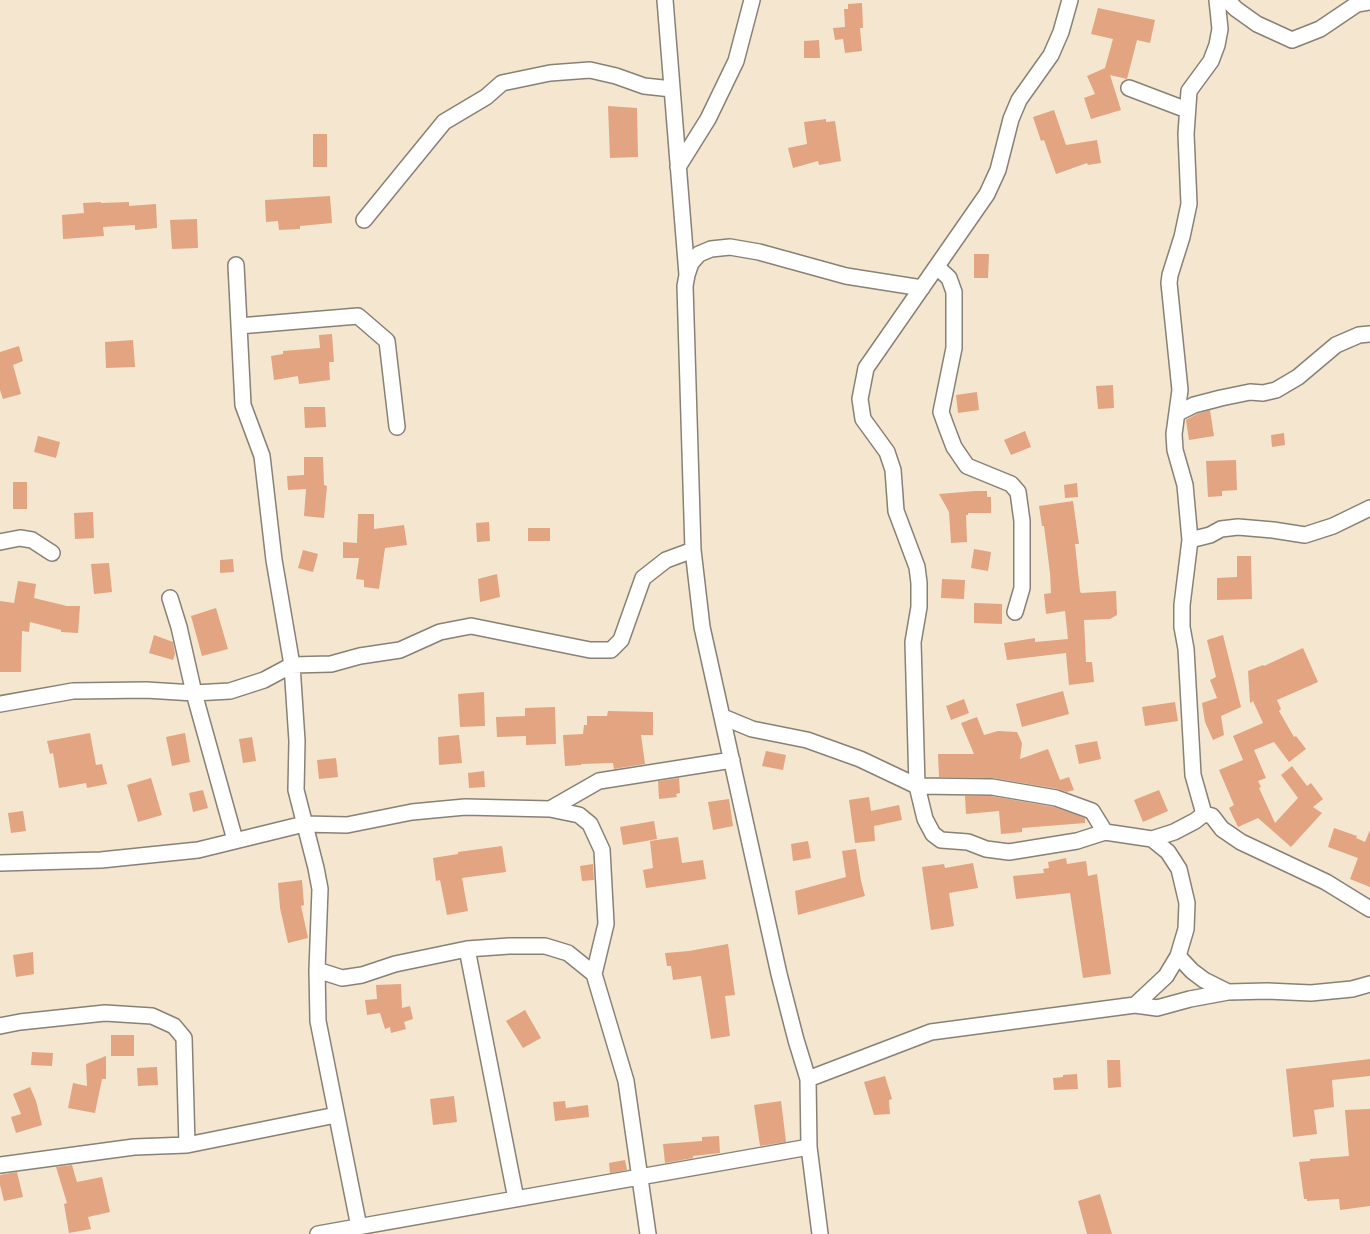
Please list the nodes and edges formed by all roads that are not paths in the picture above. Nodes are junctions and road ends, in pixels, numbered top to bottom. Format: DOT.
graph roads {
  1 [pos="665,0"];
  2 [pos="752,0"];
  3 [pos="1070,0"];
  4 [pos="1217,0"];
  5 [pos="1228,0"];
  6 [pos="1370,2"];
  7 [pos="1129,88"];
  8 [pos="672,89"];
  9 [pos="1187,110"];
  10 [pos="678,167"];
  11 [pos="364,220"];
  12 [pos="236,265"];
  13 [pos="937,267"];
  14 [pos="687,275"];
  15 [pos="922,288"];
  16 [pos="239,326"];
  17 [pos="1370,334"];
  18 [pos="1178,413"];
  19 [pos="397,427"];
  20 [pos="1370,508"];
  21 [pos="1190,540"];
  22 [pos="0,542"];
  23 [pos="693,550"];
  24 [pos="52,553"];
  25 [pos="170,598"];
  26 [pos="1015,612"];
  27 [pos="292,665"];
  28 [pos="194,693"];
  29 [pos="0,704"];
  30 [pos="723,717"];
  31 [pos="732,760"];
  32 [pos="917,786"];
  33 [pos="550,809"];
  34 [pos="1204,814"];
  35 [pos="304,824"];
  36 [pos="1105,832"];
  37 [pos="1152,839"];
  38 [pos="235,840"];
  39 [pos="0,862"];
  40 [pos="1370,909"];
  41 [pos="467,949"];
  42 [pos="1178,956"];
  43 [pos="317,970"];
  44 [pos="594,974"];
  45 [pos="1370,984"];
  46 [pos="1228,992"];
  47 [pos="1135,1005"];
  48 [pos="0,1026"];
  49 [pos="808,1079"];
  50 [pos="336,1116"];
  51 [pos="187,1145"];
  52 [pos="809,1147"];
  53 [pos="0,1165"];
  54 [pos="640,1177"];
  55 [pos="516,1199"];
  56 [pos="359,1227"];
  57 [pos="318,1234"];
  58 [pos="648,1234"];
  59 [pos="820,1234"];
  1 -- 8 [label="street"];
  2 -- 10 [label="street"];
  3 -- 13 [label="street"];
  4 -- 9 [label="street"];
  5 -- 6 [label="street"];
  7 -- 9 [label="street"];
  8 -- 10 [label="street"];
  8 -- 11 [label="street"];
  9 -- 18 [label="street"];
  10 -- 14 [label="street"];
  12 -- 16 [label="street"];
  13 -- 15 [label="street"];
  13 -- 26 [label="street"];
  14 -- 15 [label="street"];
  14 -- 23 [label="street"];
  15 -- 32 [label="street"];
  16 -- 19 [label="street"];
  16 -- 27 [label="street"];
  17 -- 18 [label="street"];
  18 -- 21 [label="street"];
  20 -- 21 [label="street"];
  21 -- 34 [label="street"];
  22 -- 24 [label="street"];
  23 -- 27 [label="street"];
  23 -- 30 [label="street"];
  25 -- 28 [label="street"];
  27 -- 28 [label="street"];
  27 -- 35 [label="street"];
  28 -- 29 [label="street"];
  28 -- 38 [label="street"];
  30 -- 31 [label="street"];
  30 -- 32 [label="street"];
  31 -- 33 [label="street"];
  31 -- 49 [label="street"];
  32 -- 36 [label="street"];
  32 -- 36 [label="street"];
  33 -- 35 [label="street"];
  33 -- 44 [label="street"];
  34 -- 37 [label="street"];
  34 -- 40 [label="street"];
  35 -- 38 [label="street"];
  35 -- 43 [label="street"];
  36 -- 37 [label="street"];
  37 -- 42 [label="street"];
  38 -- 39 [label="street"];
  41 -- 43 [label="street"];
  41 -- 44 [label="street"];
  41 -- 55 [label="street"];
  42 -- 46 [label="street"];
  42 -- 47 [label="street"];
  43 -- 50 [label="street"];
  44 -- 54 [label="street"];
  45 -- 46 [label="street"];
  46 -- 47 [label="street"];
  47 -- 49 [label="street"];
  48 -- 51 [label="street"];
  49 -- 52 [label="street"];
  50 -- 51 [label="street"];
  50 -- 56 [label="street"];
  51 -- 53 [label="street"];
  52 -- 54 [label="street"];
  52 -- 59 [label="street"];
  54 -- 55 [label="street"];
  54 -- 58 [label="street"];
  55 -- 56 [label="street"];
  56 -- 57 [label="street"];
}
